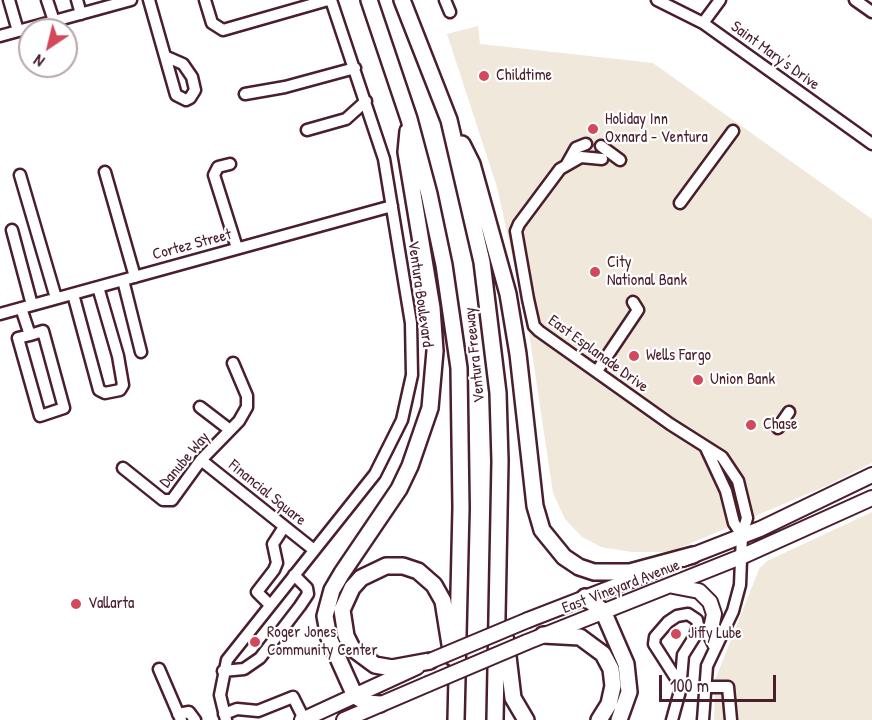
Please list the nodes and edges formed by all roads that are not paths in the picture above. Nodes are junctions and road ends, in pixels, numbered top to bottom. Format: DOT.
graph roads {
  1 [pos="9,0"];
  2 [pos="47,0"];
  3 [pos="77,0"];
  4 [pos="131,0"];
  5 [pos="148,0"];
  6 [pos="205,0"];
  7 [pos="330,0"];
  8 [pos="369,0"];
  9 [pos="402,0"];
  10 [pos="445,0"];
  11 [pos="657,0"];
  12 [pos="720,0"];
  13 [pos="855,0"];
  14 [pos="450,12"];
  15 [pos="872,12"];
  16 [pos="81,14"];
  17 [pos="53,18"];
  18 [pos="66,18"];
  19 [pos="703,23"];
  20 [pos="18,31"];
  21 [pos="0,36"];
  22 [pos="167,57"];
  23 [pos="355,68"];
  24 [pos="245,94"];
  25 [pos="366,101"];
  26 [pos="409,119"];
  27 [pos="449,120"];
  28 [pos="307,130"];
  29 [pos="733,131"];
  30 [pos="586,144"];
  31 [pos="872,144"];
  32 [pos="600,146"];
  33 [pos="602,159"];
  34 [pos="620,160"];
  35 [pos="230,164"];
  36 [pos="567,164"];
  37 [pos="105,172"];
  38 [pos="20,175"];
  39 [pos="680,203"];
  40 [pos="392,206"];
  41 [pos="12,230"];
  42 [pos="237,248"];
  43 [pos="135,277"];
  44 [pos="123,280"];
  45 [pos="98,286"];
  46 [pos="73,294"];
  47 [pos="56,298"];
  48 [pos="633,302"];
  49 [pos="26,306"];
  50 [pos="0,314"];
  51 [pos="30,335"];
  52 [pos="141,352"];
  53 [pos="233,363"];
  54 [pos="597,371"];
  55 [pos="200,407"];
  56 [pos="789,412"];
  57 [pos="778,428"];
  58 [pos="230,430"];
  59 [pos="201,459"];
  60 [pos="123,468"];
  61 [pos="872,476"];
  62 [pos="872,498"];
  63 [pos="284,526"];
  64 [pos="745,534"];
  65 [pos="314,550"];
  66 [pos="693,555"];
  67 [pos="743,556"];
  68 [pos="294,575"];
  69 [pos="671,586"];
  70 [pos="585,597"];
  71 [pos="270,605"];
  72 [pos="603,611"];
  73 [pos="499,619"];
  74 [pos="543,635"];
  75 [pos="715,644"];
  76 [pos="429,661"];
  77 [pos="159,669"];
  78 [pos="223,671"];
  79 [pos="458,680"];
  80 [pos="679,683"];
  81 [pos="704,687"];
  82 [pos="355,696"];
  83 [pos="380,704"];
  84 [pos="180,717"];
  85 [pos="225,717"];
  86 [pos="195,720"];
  87 [pos="303,720"];
  88 [pos="344,720"];
  89 [pos="456,720"];
  90 [pos="495,720"];
  91 [pos="526,720"];
  92 [pos="599,720"];
  93 [pos="619,720"];
  94 [pos="672,720"];
  95 [pos="704,720"];
  96 [pos="731,720"];
  1 -- 20 [label="street"];
  2 -- 17 [label="street"];
  3 -- 16 [label="street"];
  4 -- 16 [label="street"];
  5 -- 22 [label="street"];
  6 -- 7 [label="street"];
  7 -- 23 [label="street, Ventura Boulevard"];
  8 -- 26 [label="highway, Ventura Freeway"];
  9 -- 27 [label="highway, Ventura Freeway"];
  10 -- 14 [label="street"];
  11 -- 19 [label="street, Saint Mary's Drive"];
  12 -- 19 [label="street"];
  13 -- 15 [label="street"];
  16 -- 18 [label="street"];
  19 -- 31 [label="street, Saint Mary's Drive"];
  20 -- 21 [label="street"];
  23 -- 24 [label="street"];
  23 -- 25 [label="street, Ventura Boulevard"];
  25 -- 28 [label="street"];
  25 -- 40 [label="street, Ventura Boulevard"];
  26 -- 79 [label="highway, Ventura Freeway"];
  26 -- 82 [label="highway"];
  27 -- 66 [label="highway"];
  27 -- 73 [label="highway, Ventura Freeway"];
  29 -- 39 [label="street"];
  30 -- 36 [label="street, East Esplanade Drive"];
  32 -- 34 [label="street"];
  33 -- 36 [label="street"];
  35 -- 42 [label="street"];
  36 -- 54 [label="street, East Esplanade Drive"];
  37 -- 43 [label="street"];
  38 -- 47 [label="street"];
  40 -- 42 [label="street, Cortez Street"];
  40 -- 65 [label="street, Ventura Boulevard"];
  41 -- 49 [label="street"];
  42 -- 43 [label="street, Cortez Street"];
  43 -- 44 [label="street, Cortez Street"];
  44 -- 45 [label="street, Cortez Street"];
  44 -- 52 [label="street"];
  45 -- 46 [label="street, Cortez Street"];
  45 -- 46 [label="street"];
  46 -- 47 [label="street, Cortez Street"];
  47 -- 49 [label="street, Cortez Street"];
  48 -- 54 [label="street"];
  49 -- 50 [label="street, Cortez Street"];
  49 -- 51 [label="street"];
  51 -- 51 [label="street"];
  53 -- 58 [label="street, Danube Way"];
  54 -- 64 [label="street, East Esplanade Drive"];
  55 -- 58 [label="street"];
  56 -- 57 [label="street"];
  58 -- 59 [label="street, Danube Way"];
  59 -- 60 [label="street, Danube Way"];
  59 -- 63 [label="street, Financial Square"];
  61 -- 64 [label="main road, East Vineyard Avenue"];
  62 -- 67 [label="main road, East Vineyard Avenue"];
  63 -- 65 [label="street, Financial Square"];
  63 -- 71 [label="street"];
  64 -- 66 [label="main road, East Vineyard Avenue"];
  64 -- 67 [label="street, East Esplanade Drive"];
  65 -- 68 [label="street, Ventura Boulevard"];
  66 -- 70 [label="main road, East Vineyard Avenue"];
  67 -- 69 [label="main road, East Vineyard Avenue"];
  67 -- 75 [label="street, East Esplanade Drive"];
  68 -- 71 [label="street, Ventura Boulevard"];
  68 -- 78 [label="street"];
  69 -- 72 [label="main road, East Vineyard Avenue"];
  69 -- 75 [label="main road"];
  70 -- 72 [label="highway"];
  70 -- 76 [label="main road, East Vineyard Avenue, bridge"];
  71 -- 78 [label="street, Ventura Boulevard"];
  72 -- 74 [label="main road, East Vineyard Avenue"];
  72 -- 93 [label="highway"];
  73 -- 90 [label="highway, Ventura Freeway"];
  73 -- 91 [label="highway"];
  74 -- 83 [label="main road, East Vineyard Avenue, bridge"];
  74 -- 92 [label="highway"];
  75 -- 81 [label="street, East Esplanade Drive"];
  76 -- 79 [label="highway"];
  76 -- 82 [label="main road, East Vineyard Avenue"];
  77 -- 84 [label="street"];
  78 -- 85 [label="street, Ventura Boulevard"];
  79 -- 89 [label="highway, Ventura Freeway"];
  80 -- 80 [label="street"];
  80 -- 94 [label="street"];
  81 -- 95 [label="street, East Esplanade Drive"];
  81 -- 96 [label="street"];
  82 -- 83 [label="highway"];
  82 -- 87 [label="main road, East Vineyard Avenue"];
  83 -- 88 [label="main road, East Vineyard Avenue"];
  84 -- 86 [label="street"];
  85 -- 87 [label="street"];
}
